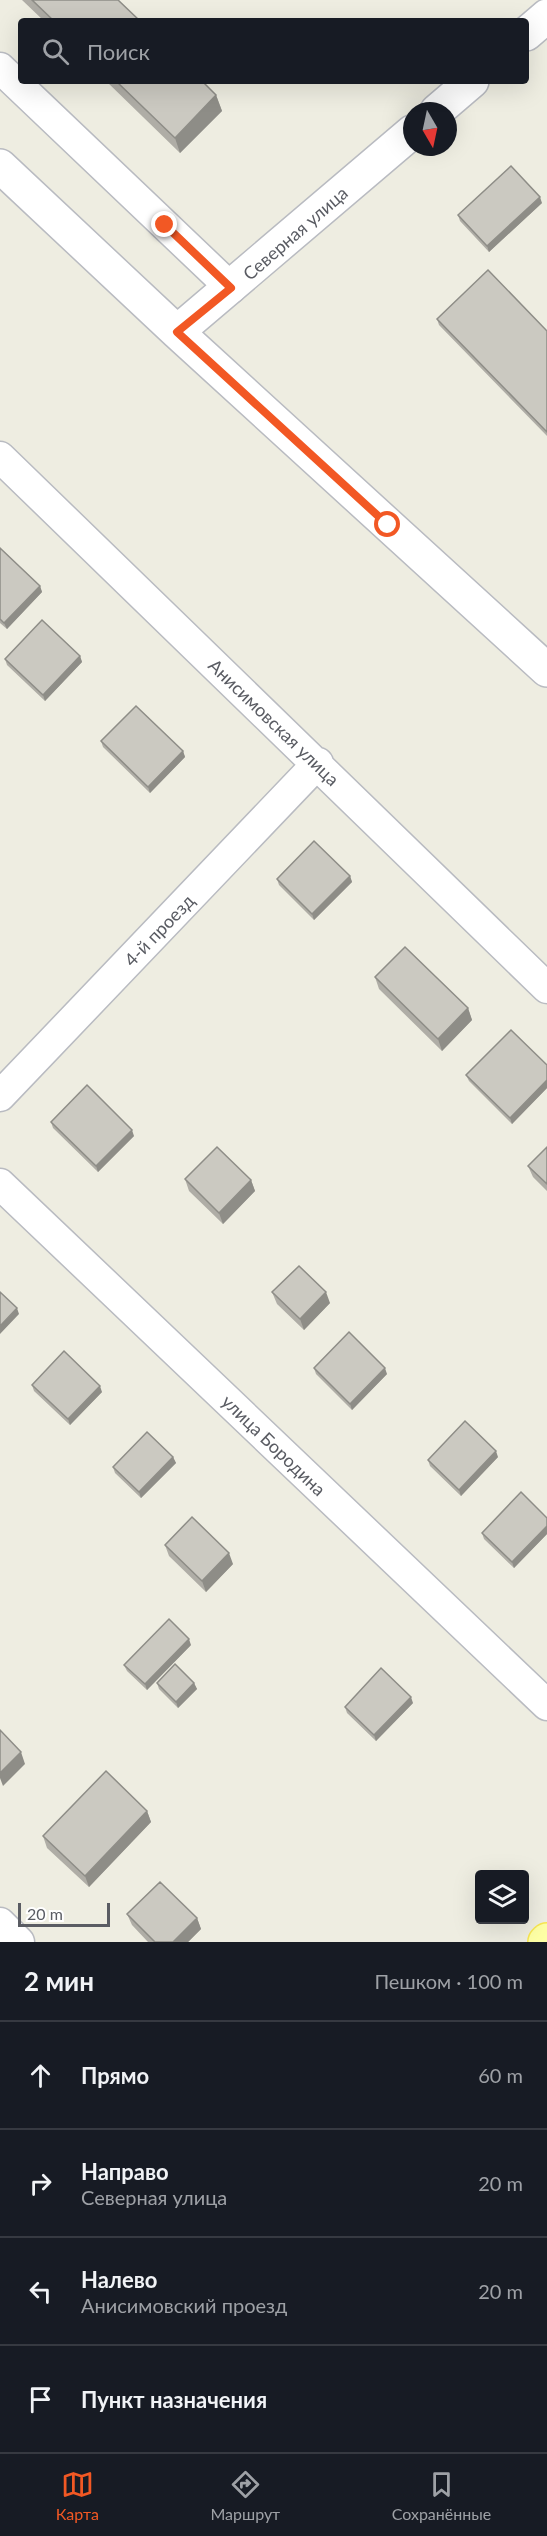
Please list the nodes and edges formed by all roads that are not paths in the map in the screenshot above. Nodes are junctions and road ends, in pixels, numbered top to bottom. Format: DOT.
graph roads {
  1 [pos="547,16"];
  2 [pos="529,31"];
  3 [pos="0,68"];
  4 [pos="468,84"];
  5 [pos="448,102"];
  6 [pos="403,140"];
  7 [pos="0,166"];
  8 [pos="231,288"];
  9 [pos="177,332"];
  10 [pos="0,457"];
  11 [pos="547,670"];
  12 [pos="318,764"];
  13 [pos="547,988"];
  14 [pos="0,1096"];
  15 [pos="0,1185"];
  16 [pos="547,1705"];
  17 [pos="0,1923"];
  18 [pos="19,1942"];
  1 -- 2 [label="street"];
  3 -- 8 [label="street"];
  4 -- 5 [label="street"];
  6 -- 8 [label="street, Северная улица"];
  7 -- 9 [label="street"];
  8 -- 9 [label="street, Северная улица"];
  9 -- 11 [label="street"];
  10 -- 12 [label="street, Анисимовская улица"];
  12 -- 13 [label="street, Анисимовская улица"];
  12 -- 14 [label="street, 4-й проезд"];
  15 -- 16 [label="street, улица Бородина"];
  17 -- 18 [label="street"];
}
